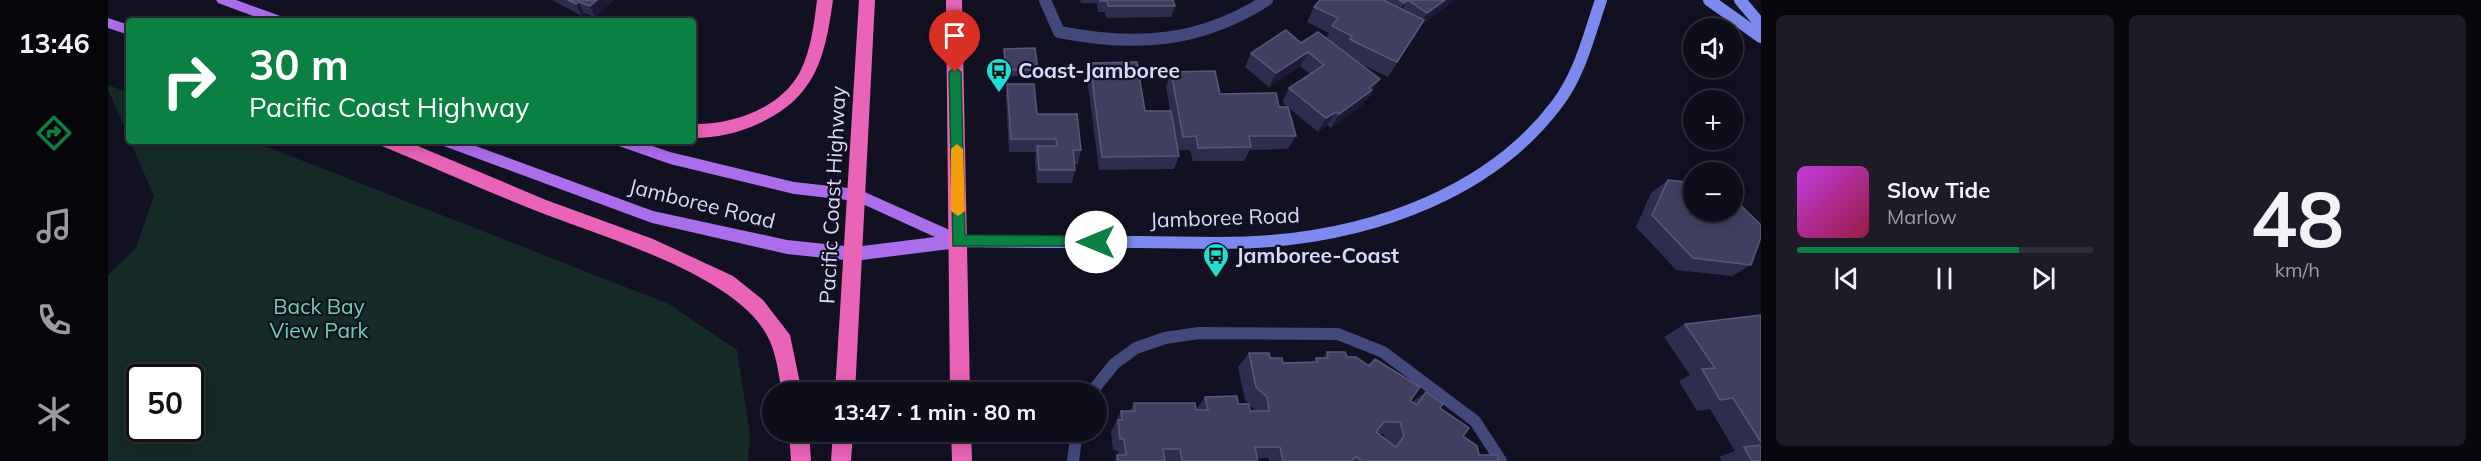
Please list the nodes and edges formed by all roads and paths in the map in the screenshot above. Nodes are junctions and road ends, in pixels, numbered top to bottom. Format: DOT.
graph roads {
  1 [pos="222,0"];
  2 [pos="825,0"];
  3 [pos="867,0"];
  4 [pos="954,0"];
  5 [pos="1045,0"];
  6 [pos="1267,0"];
  7 [pos="1601,0"];
  8 [pos="1709,0"];
  9 [pos="1740,0"];
  10 [pos="273,18"];
  11 [pos="108,23"];
  12 [pos="1761,25"];
  13 [pos="126,29"];
  14 [pos="1761,37"];
  15 [pos="696,131"];
  16 [pos="395,144"];
  17 [pos="454,144"];
  18 [pos="630,144"];
  19 [pos="858,195"];
  20 [pos="958,241"];
  21 [pos="854,254"];
  22 [pos="790,382"];
  23 [pos="846,382"];
  24 [pos="960,382"];
  25 [pos="1100,382"];
  26 [pos="800,442"];
  27 [pos="842,442"];
  28 [pos="961,442"];
  29 [pos="1076,442"];
  30 [pos="801,461"];
  31 [pos="841,461"];
  32 [pos="962,461"];
  33 [pos="1073,461"];
  34 [pos="1501,461"];
  1 -- 10 [label="main road"];
  2 -- 15 [label="highway"];
  3 -- 19 [label="highway, Pacific Coast Highway"];
  4 -- 20 [label="highway"];
  5 -- 6 [label="street"];
  7 -- 20 [label="main road, Jamboree Road"];
  8 -- 14 [label="main road"];
  9 -- 12 [label="main road"];
  11 -- 13 [label="main road"];
  16 -- 22 [label="highway"];
  17 -- 21 [label="main road, Jamboree Road"];
  18 -- 19 [label="main road, Jamboree Road"];
  19 -- 20 [label="main road, Jamboree Road"];
  19 -- 21 [label="highway, Pacific Coast Highway"];
  20 -- 21 [label="main road, Jamboree Road"];
  20 -- 24 [label="highway"];
  21 -- 23 [label="highway, Pacific Coast Highway"];
  25 -- 34 [label="street"];
  26 -- 30 [label="highway"];
  27 -- 31 [label="highway"];
  28 -- 32 [label="highway"];
  29 -- 33 [label="street"];
}
